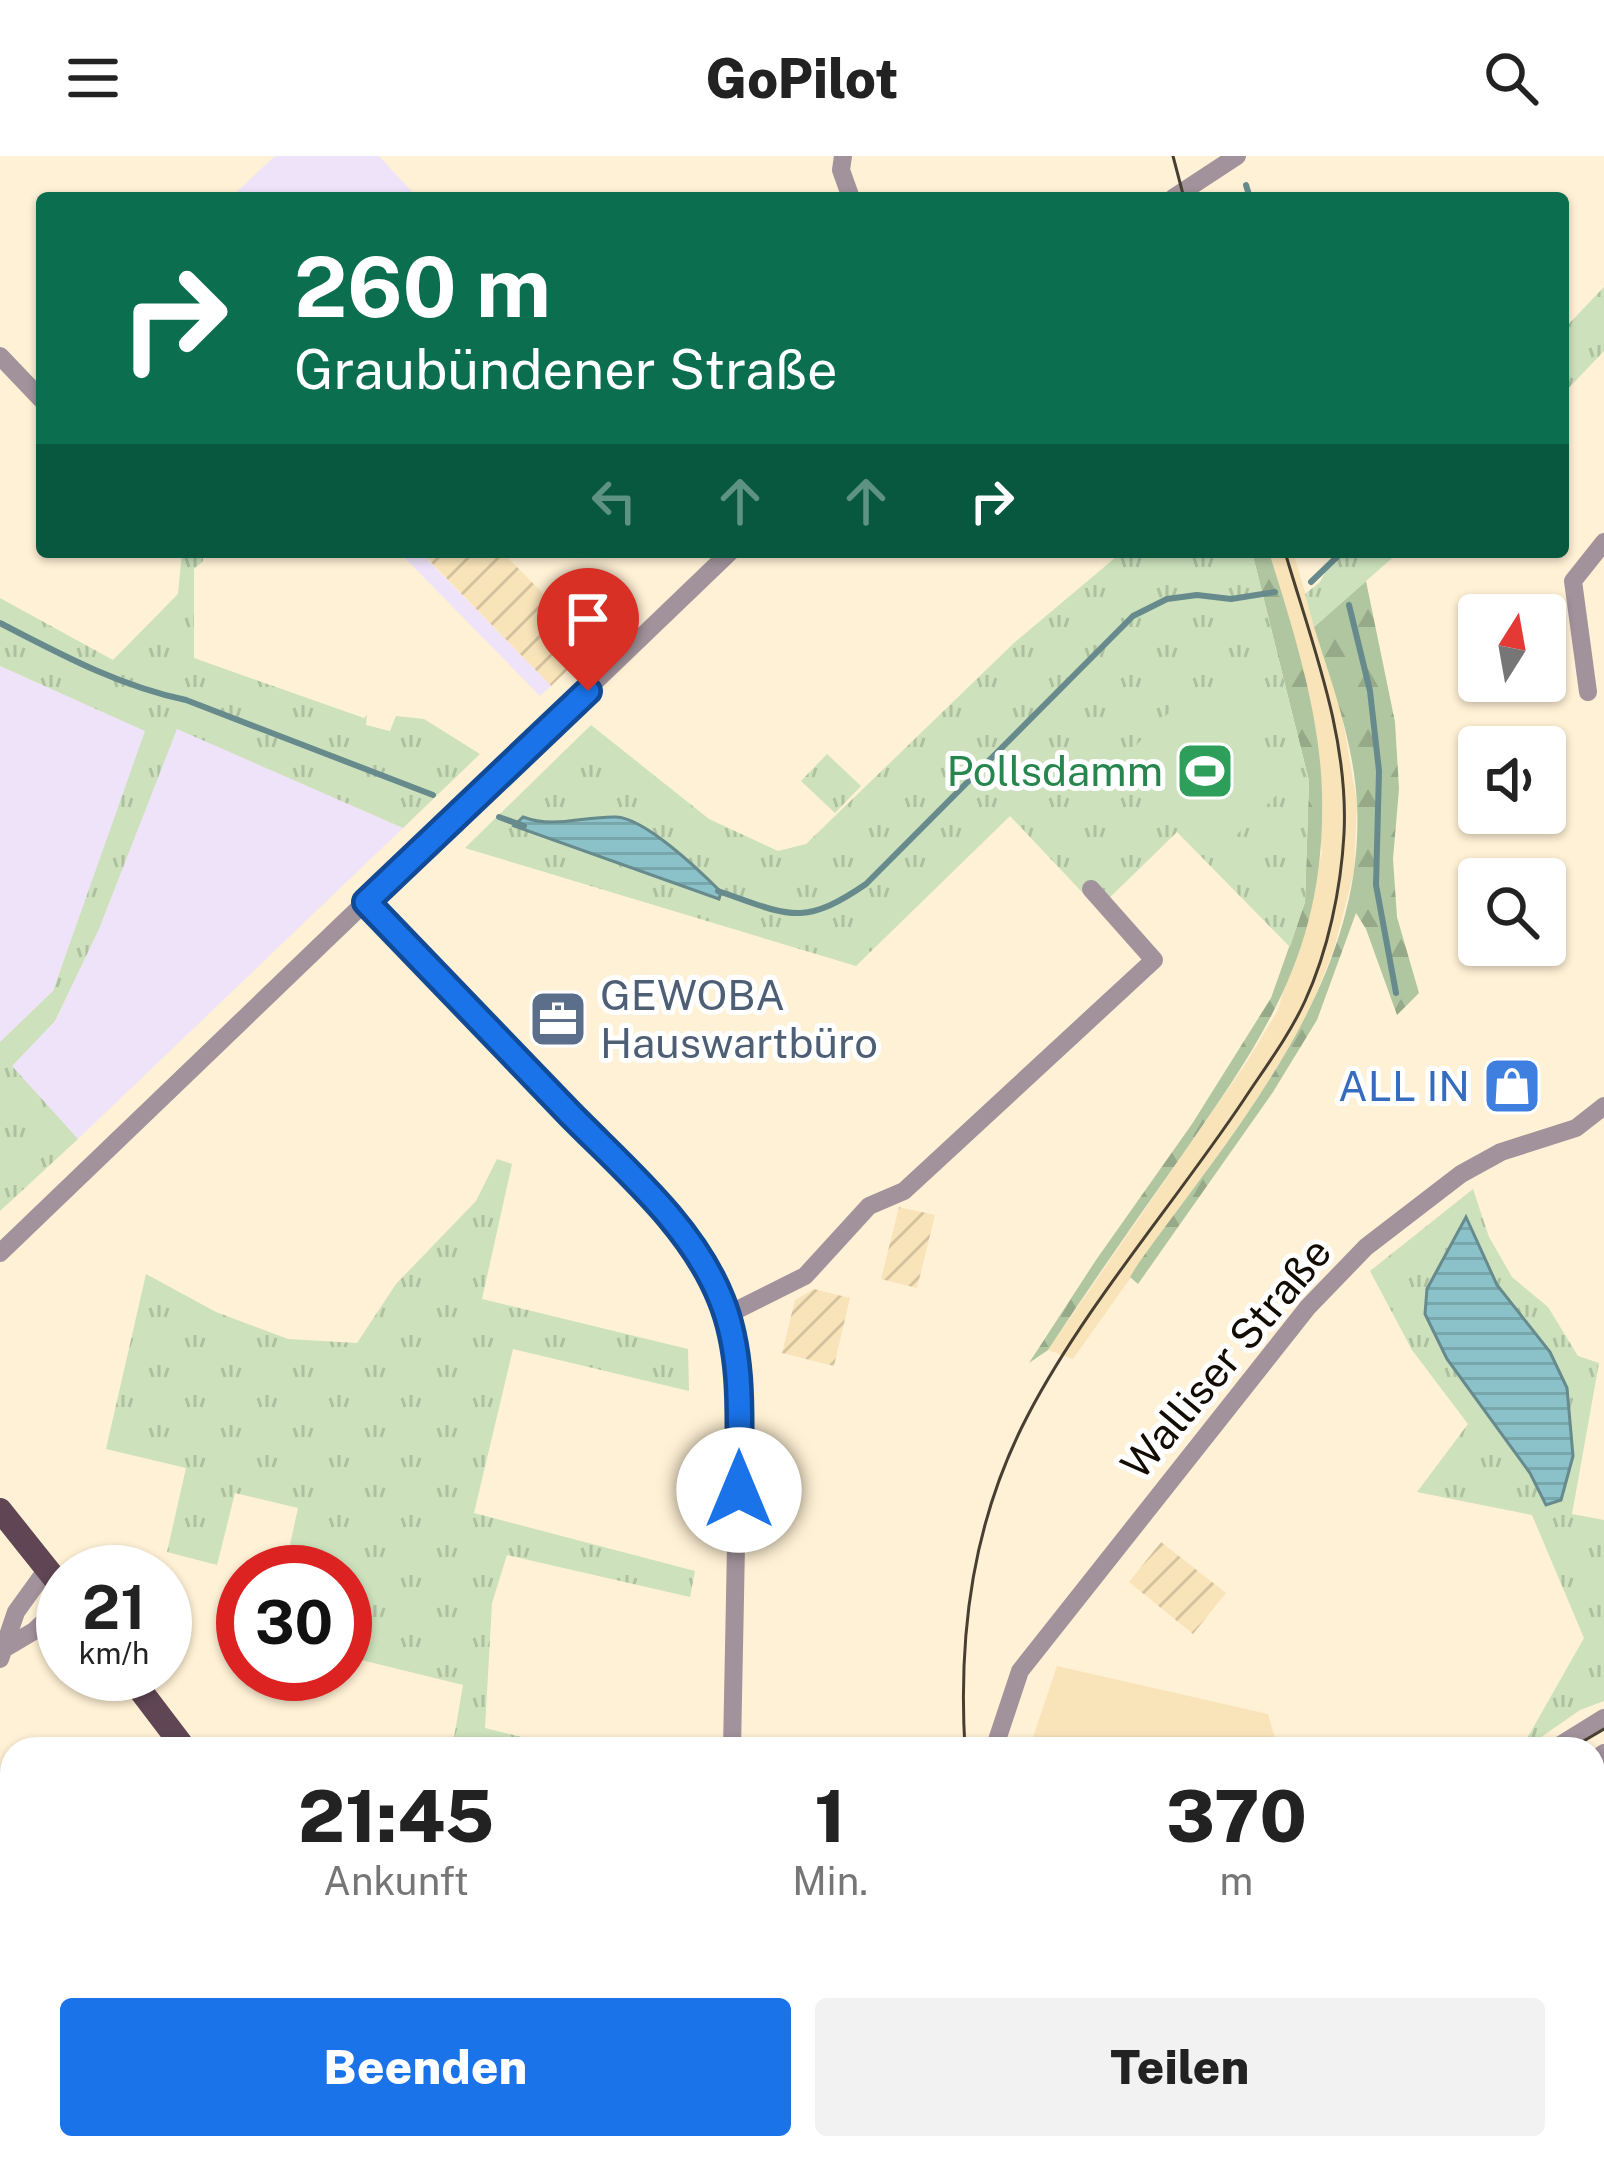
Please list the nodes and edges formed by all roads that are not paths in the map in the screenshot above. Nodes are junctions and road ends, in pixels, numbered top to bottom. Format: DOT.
graph roads {
  1 [pos="843,156"];
  2 [pos="1237,156"];
  3 [pos="848,192"];
  4 [pos="1182,192"];
  5 [pos="0,356"];
  6 [pos="36,394"];
  7 [pos="1604,542"];
  8 [pos="724,558"];
  9 [pos="1588,692"];
  10 [pos="1091,889"];
  11 [pos="366,902"];
  12 [pos="1604,1106"];
  13 [pos="0,1253"];
  14 [pos="727,1315"];
  15 [pos="0,1510"];
  16 [pos="36,1555"];
  17 [pos="36,1584"];
  18 [pos="36,1629"];
  19 [pos="3,1653"];
  20 [pos="149,1701"];
  21 [pos="1604,1718"];
  22 [pos="176,1737"];
  23 [pos="732,1737"];
  24 [pos="998,1737"];
  25 [pos="1573,1737"];
  1 -- 3 [label="street"];
  2 -- 4 [label="street"];
  5 -- 6 [label="street"];
  7 -- 9 [label="street"];
  8 -- 11 [label="street"];
  10 -- 14 [label="street"];
  11 -- 13 [label="street"];
  11 -- 14 [label="street"];
  12 -- 24 [label="street, Walliser Straße"];
  14 -- 23 [label="street"];
  15 -- 16 [label="main road"];
  17 -- 19 [label="street"];
  18 -- 19 [label="street"];
  20 -- 22 [label="main road"];
  21 -- 25 [label="street"];
}
